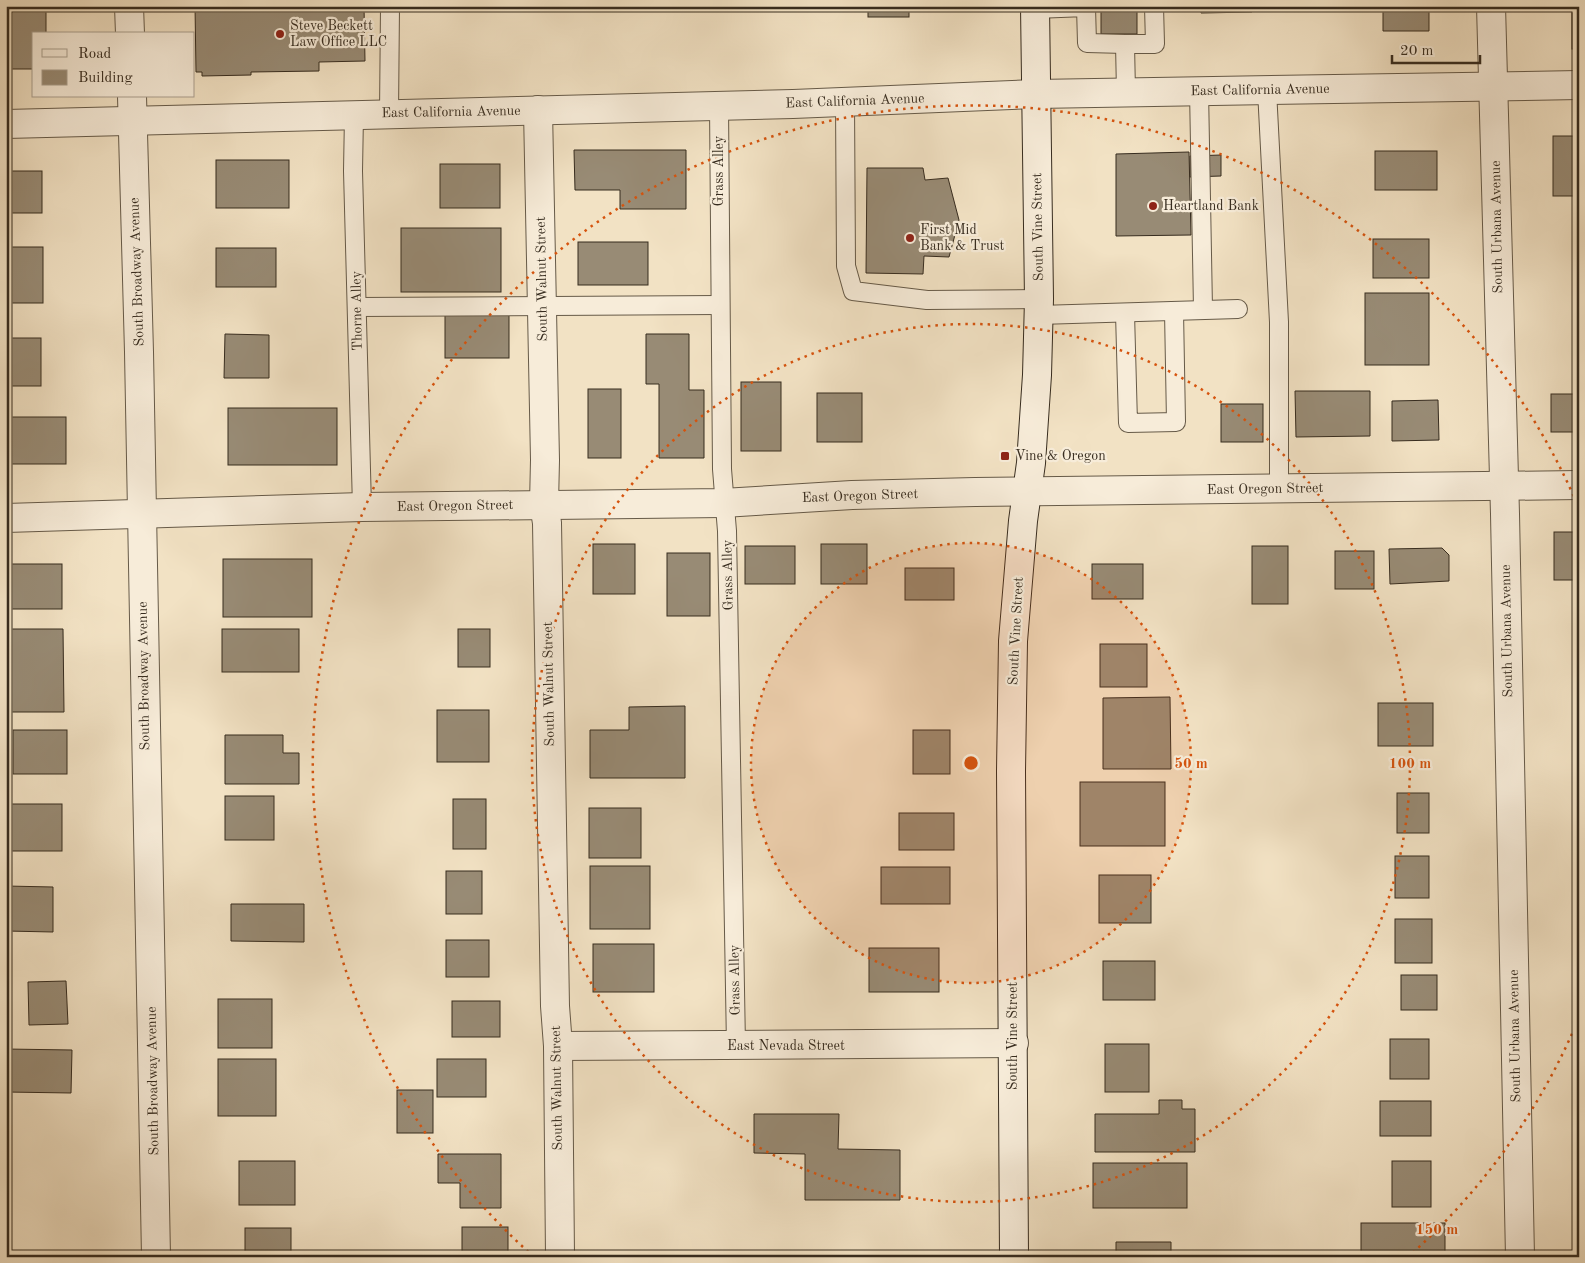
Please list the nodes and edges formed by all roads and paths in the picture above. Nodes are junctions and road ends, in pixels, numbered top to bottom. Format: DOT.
graph roads {
  1 [pos="129,6"];
  2 [pos="390,6"];
  3 [pos="1086,6"];
  4 [pos="1096,6"];
  5 [pos="1153,6"];
  6 [pos="1491,6"];
  7 [pos="1035,7"];
  8 [pos="130,32"];
  9 [pos="1125,44"];
  10 [pos="1579,85"];
  11 [pos="1492,86"];
  12 [pos="1199,90"];
  13 [pos="1267,90"];
  14 [pos="1126,92"];
  15 [pos="1036,94"];
  16 [pos="845,102"];
  17 [pos="719,105"];
  18 [pos="132,109"];
  19 [pos="538,110"];
  20 [pos="389,114"];
  21 [pos="354,115"];
  22 [pos="6,124"];
  23 [pos="719,304"];
  24 [pos="542,306"];
  25 [pos="1039,307"];
  26 [pos="357,308"];
  27 [pos="1203,309"];
  28 [pos="1238,309"];
  29 [pos="1174,311"];
  30 [pos="1125,313"];
  31 [pos="1579,485"];
  32 [pos="1504,486"];
  33 [pos="1279,489"];
  34 [pos="1028,492"];
  35 [pos="723,502"];
  36 [pos="544,504"];
  37 [pos="362,507"];
  38 [pos="141,515"];
  39 [pos="6,518"];
  40 [pos="1014,1043"];
  41 [pos="558,1046"];
  42 [pos="736,1046"];
  43 [pos="156,1257"];
  44 [pos="560,1257"];
  45 [pos="1014,1257"];
  46 [pos="1520,1257"];
  1 -- 8 [label="street"];
  2 -- 20 [label="lane"];
  3 -- 4 [label="lane"];
  3 -- 7 [label="lane"];
  3 -- 9 [label="lane"];
  5 -- 9 [label="lane"];
  6 -- 11 [label="street, South Urbana Avenue"];
  7 -- 15 [label="street, South Vine Street"];
  9 -- 14 [label="lane"];
  10 -- 11 [label="street, East California Avenue"];
  11 -- 13 [label="street, East California Avenue"];
  11 -- 32 [label="street, South Urbana Avenue"];
  12 -- 13 [label="street, East California Avenue"];
  12 -- 14 [label="street, East California Avenue"];
  12 -- 27 [label="lane"];
  13 -- 33 [label="lane"];
  14 -- 15 [label="street, East California Avenue"];
  15 -- 16 [label="street, East California Avenue"];
  15 -- 25 [label="street, South Vine Street"];
  16 -- 17 [label="street, East California Avenue"];
  16 -- 25 [label="lane"];
  17 -- 19 [label="street, East California Avenue"];
  17 -- 23 [label="lane, Grass Alley"];
  18 -- 21 [label="street, East California Avenue"];
  18 -- 22 [label="street, East California Avenue"];
  18 -- 38 [label="street, South Broadway Avenue"];
  19 -- 20 [label="street, East California Avenue"];
  19 -- 24 [label="street, South Walnut Street"];
  20 -- 21 [label="street, East California Avenue"];
  21 -- 26 [label="lane, Thorne Alley"];
  23 -- 24 [label="lane"];
  23 -- 35 [label="lane, Grass Alley"];
  24 -- 26 [label="lane"];
  24 -- 36 [label="street, South Walnut Street"];
  25 -- 30 [label="lane"];
  25 -- 34 [label="street, South Vine Street"];
  26 -- 37 [label="lane, Thorne Alley"];
  27 -- 28 [label="lane"];
  27 -- 29 [label="lane"];
  29 -- 30 [label="lane"];
  29 -- 30 [label="lane"];
  31 -- 32 [label="street, East Oregon Street"];
  32 -- 33 [label="street, East Oregon Street"];
  32 -- 46 [label="street, South Urbana Avenue"];
  33 -- 34 [label="street, East Oregon Street"];
  34 -- 35 [label="street, East Oregon Street"];
  34 -- 40 [label="street, South Vine Street"];
  35 -- 36 [label="street, East Oregon Street"];
  35 -- 42 [label="lane, Grass Alley"];
  36 -- 37 [label="street, East Oregon Street"];
  36 -- 41 [label="street, South Walnut Street"];
  37 -- 38 [label="street, East Oregon Street"];
  38 -- 39 [label="street, East Oregon Street"];
  38 -- 43 [label="street, South Broadway Avenue"];
  40 -- 42 [label="street, East Nevada Street"];
  40 -- 45 [label="street, South Vine Street"];
  41 -- 42 [label="street, East Nevada Street"];
  41 -- 44 [label="street, South Walnut Street"];
}
